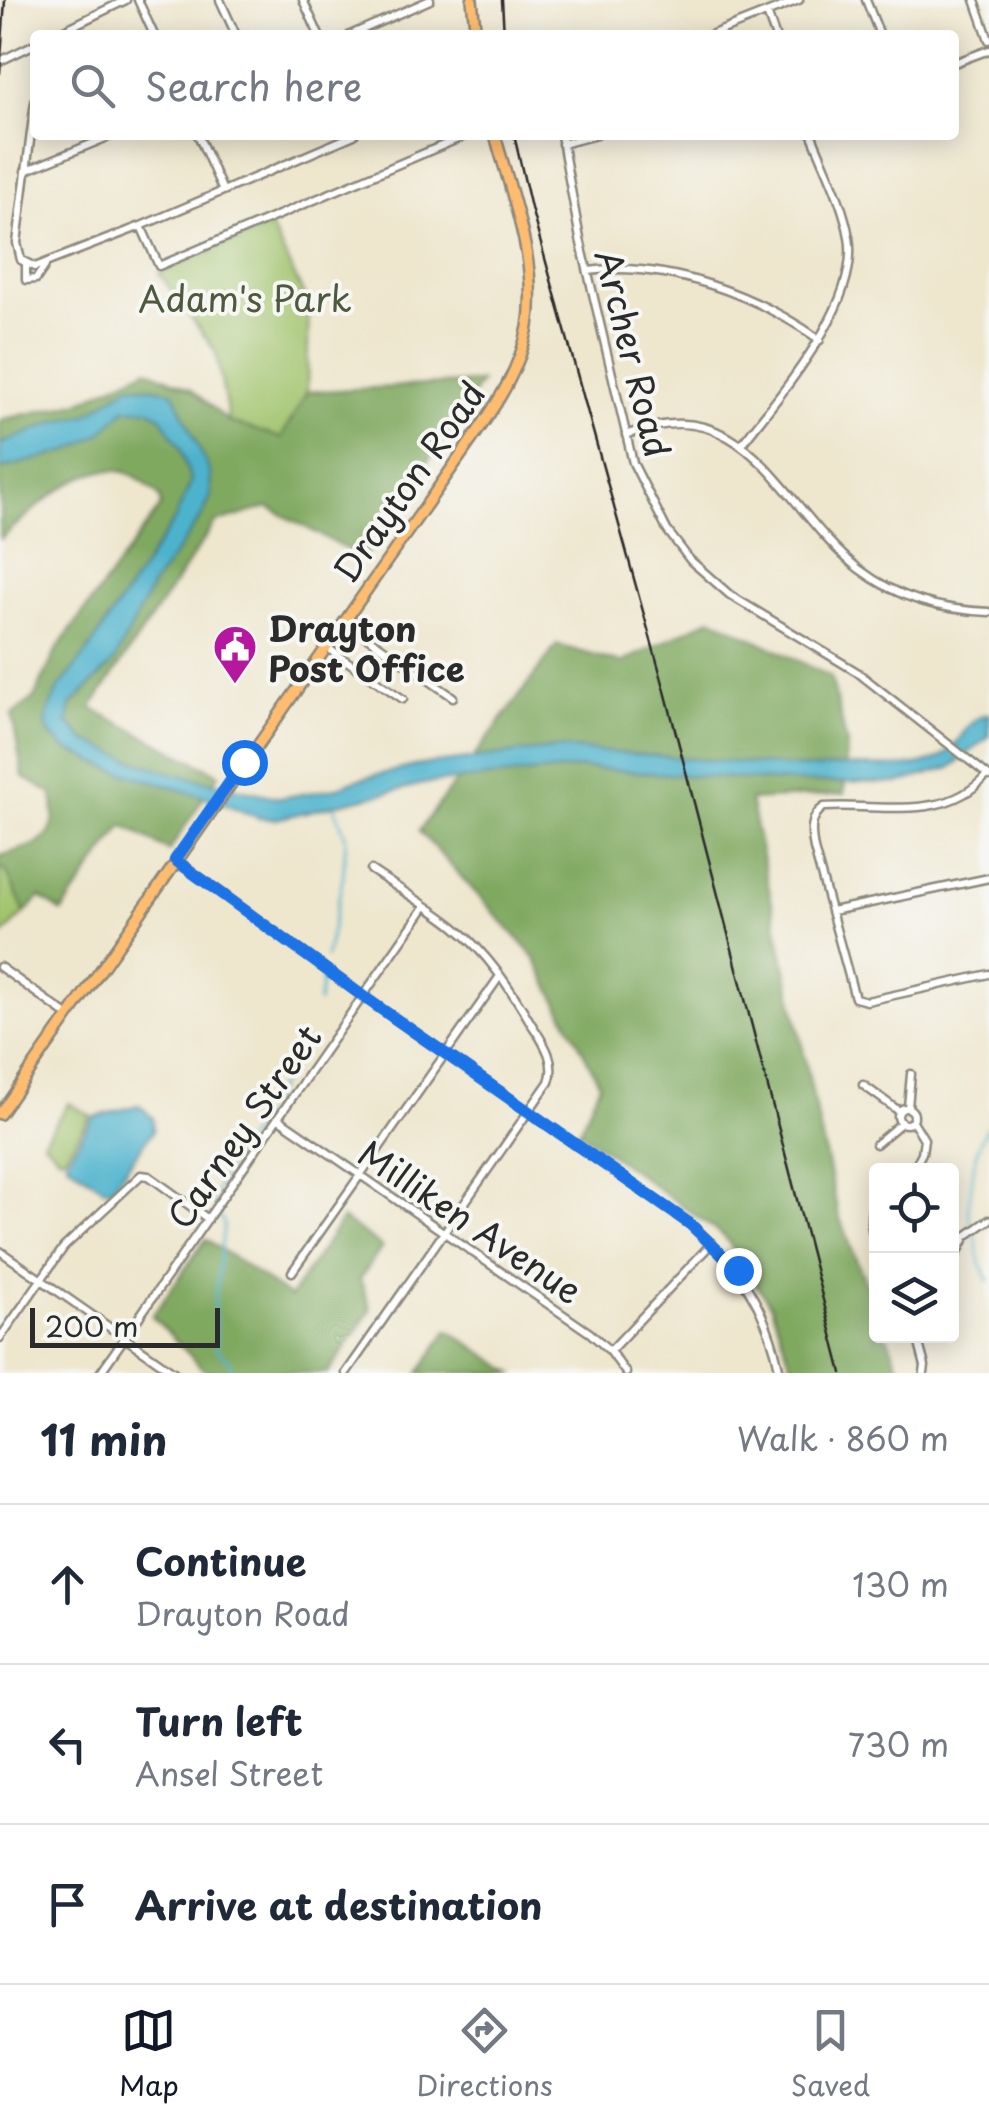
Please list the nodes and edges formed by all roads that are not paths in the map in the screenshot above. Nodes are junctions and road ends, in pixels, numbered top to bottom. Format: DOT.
graph roads {
  1 [pos="126,0"];
  2 [pos="138,0"];
  3 [pos="220,0"];
  4 [pos="304,0"];
  5 [pos="430,0"];
  6 [pos="472,0"];
  7 [pos="799,0"];
  8 [pos="866,0"];
  9 [pos="975,0"];
  10 [pos="112,3"];
  11 [pos="785,3"];
  12 [pos="767,13"];
  13 [pos="63,30"];
  14 [pos="152,30"];
  15 [pos="234,30"];
  16 [pos="317,30"];
  17 [pos="361,30"];
  18 [pos="475,30"];
  19 [pos="723,30"];
  20 [pos="773,30"];
  21 [pos="878,30"];
  22 [pos="989,40"];
  23 [pos="30,46"];
  24 [pos="989,50"];
  25 [pos="0,61"];
  26 [pos="959,62"];
  27 [pos="30,136"];
  28 [pos="101,140"];
  29 [pos="200,140"];
  30 [pos="342,140"];
  31 [pos="455,140"];
  32 [pos="496,140"];
  33 [pos="562,140"];
  34 [pos="814,140"];
  35 [pos="25,171"];
  36 [pos="224,191"];
  37 [pos="141,226"];
  38 [pos="26,264"];
  39 [pos="45,265"];
  40 [pos="588,271"];
  41 [pos="820,340"];
  42 [pos="626,435"];
  43 [pos="742,444"];
  44 [pos="989,612"];
  45 [pos="344,621"];
  46 [pos="326,647"];
  47 [pos="453,697"];
  48 [pos="403,699"];
  49 [pos="988,776"];
  50 [pos="175,860"];
  51 [pos="371,870"];
  52 [pos="989,878"];
  53 [pos="425,907"];
  54 [pos="832,911"];
  55 [pos="0,967"];
  56 [pos="989,974"];
  57 [pos="500,976"];
  58 [pos="364,997"];
  59 [pos="68,1015"];
  60 [pos="445,1053"];
  61 [pos="911,1074"];
  62 [pos="863,1085"];
  63 [pos="908,1107"];
  64 [pos="529,1111"];
  65 [pos="899,1111"];
  66 [pos="0,1114"];
  67 [pos="278,1119"];
  68 [pos="913,1120"];
  69 [pos="902,1122"];
  70 [pos="876,1144"];
  71 [pos="916,1163"];
  72 [pos="360,1175"];
  73 [pos="210,1216"];
  74 [pos="989,1220"];
  75 [pos="444,1232"];
  76 [pos="712,1243"];
  77 [pos="0,1252"];
  78 [pos="958,1253"];
  79 [pos="292,1272"];
  80 [pos="41,1280"];
  81 [pos="0,1338"];
  82 [pos="125,1338"];
  83 [pos="919,1343"];
  84 [pos="610,1351"];
  85 [pos="100,1373"];
  86 [pos="175,1373"];
  87 [pos="346,1373"];
  88 [pos="626,1373"];
  89 [pos="780,1373"];
  90 [pos="924,1373"];
  1 -- 10 [label="street"];
  2 -- 14 [label="street"];
  3 -- 15 [label="street"];
  4 -- 16 [label="street"];
  5 -- 17 [label="street"];
  6 -- 18 [label="main road"];
  7 -- 11 [label="street"];
  8 -- 21 [label="street"];
  9 -- 22 [label="street"];
  10 -- 13 [label="street"];
  11 -- 12 [label="street"];
  12 -- 19 [label="street"];
  12 -- 20 [label="street"];
  23 -- 25 [label="street"];
  24 -- 26 [label="street"];
  27 -- 35 [label="street"];
  28 -- 35 [label="street"];
  29 -- 36 [label="street"];
  30 -- 36 [label="street"];
  31 -- 37 [label="street"];
  32 -- 45 [label="main road, Drayton Road"];
  33 -- 40 [label="street, Archer Road"];
  34 -- 41 [label="street"];
  35 -- 38 [label="street"];
  36 -- 37 [label="street"];
  37 -- 39 [label="street"];
  38 -- 39 [label="street"];
  38 -- 39 [label="street"];
  40 -- 41 [label="street"];
  40 -- 42 [label="street, Archer Road"];
  41 -- 43 [label="street"];
  42 -- 43 [label="street"];
  42 -- 49 [label="street, Archer Road"];
  43 -- 44 [label="street"];
  45 -- 46 [label="main road, Drayton Road"];
  45 -- 47 [label="street"];
  46 -- 48 [label="street"];
  46 -- 50 [label="main road, Drayton Road"];
  49 -- 54 [label="street"];
  50 -- 58 [label="street"];
  50 -- 59 [label="main road, Drayton Road"];
  51 -- 53 [label="street"];
  52 -- 54 [label="street"];
  53 -- 57 [label="street"];
  53 -- 58 [label="street, Carney Street"];
  54 -- 56 [label="street"];
  55 -- 59 [label="street"];
  57 -- 60 [label="street"];
  57 -- 64 [label="street"];
  58 -- 60 [label="street"];
  58 -- 67 [label="street, Carney Street"];
  59 -- 66 [label="main road, Drayton Road"];
  60 -- 64 [label="street"];
  60 -- 72 [label="street"];
  61 -- 63 [label="street"];
  62 -- 65 [label="street"];
  63 -- 65 [label="street"];
  63 -- 68 [label="street"];
  64 -- 75 [label="street"];
  64 -- 76 [label="street"];
  65 -- 69 [label="street"];
  67 -- 72 [label="street, Milliken Avenue"];
  67 -- 73 [label="street, Carney Street"];
  68 -- 69 [label="street"];
  68 -- 71 [label="street"];
  69 -- 70 [label="street"];
  72 -- 75 [label="street, Milliken Avenue"];
  72 -- 79 [label="street"];
  73 -- 80 [label="street"];
  73 -- 82 [label="street, Carney Street"];
  74 -- 78 [label="street"];
  75 -- 84 [label="street, Milliken Avenue"];
  75 -- 87 [label="street"];
  76 -- 84 [label="street"];
  76 -- 89 [label="street"];
  77 -- 80 [label="street"];
  80 -- 81 [label="street"];
  80 -- 82 [label="street"];
  82 -- 85 [label="street, Carney Street"];
  82 -- 86 [label="street"];
  83 -- 90 [label="street"];
  84 -- 88 [label="street, Milliken Avenue"];
}
